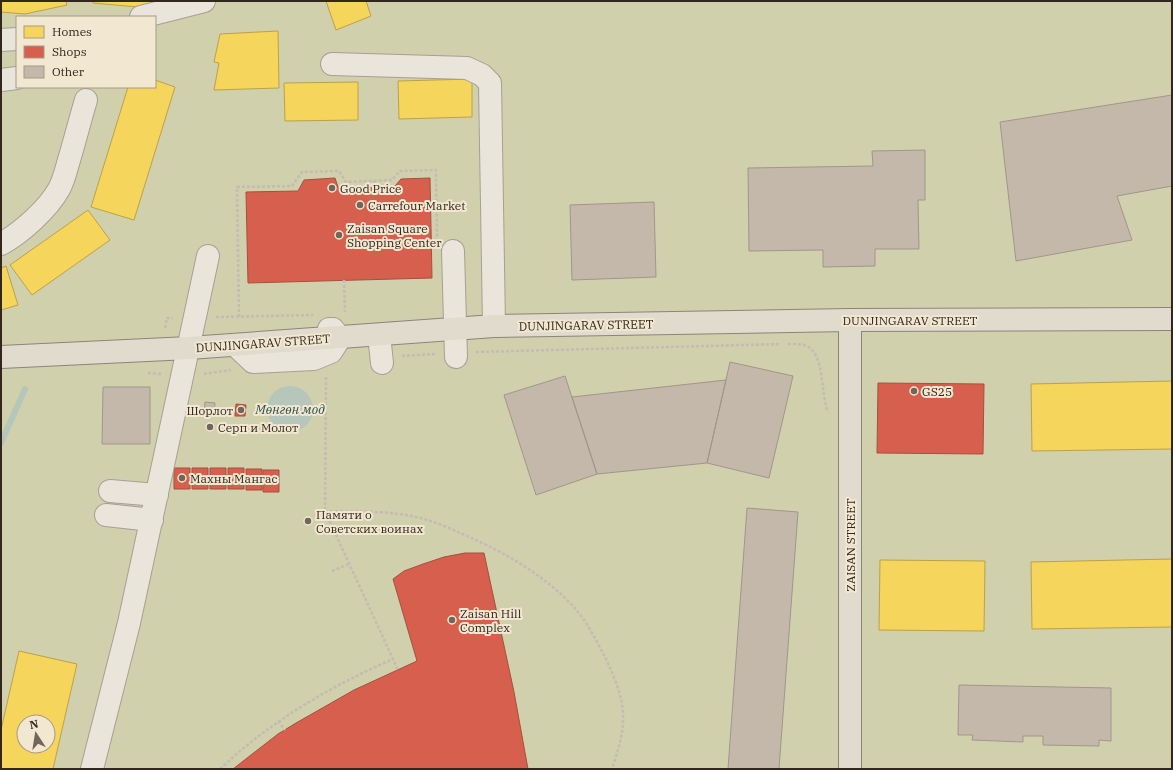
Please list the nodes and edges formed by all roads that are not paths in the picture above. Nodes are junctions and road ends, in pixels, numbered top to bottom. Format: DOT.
graph roads {
  1 [pos="204,1"];
  2 [pos="145,16"];
  3 [pos="16,39"];
  4 [pos="1,40"];
  5 [pos="332,64"];
  6 [pos="16,78"];
  7 [pos="1,80"];
  8 [pos="86,100"];
  9 [pos="1,244"];
  10 [pos="445,246"];
  11 [pos="208,256"];
  12 [pos="850,320"];
  13 [pos="1172,320"];
  14 [pos="494,326"];
  15 [pos="456,330"];
  16 [pos="380,335"];
  17 [pos="340,338"];
  18 [pos="195,348"];
  19 [pos="456,355"];
  20 [pos="4,357"];
  21 [pos="382,360"];
  22 [pos="110,491"];
  23 [pos="157,495"];
  24 [pos="106,515"];
  25 [pos="152,520"];
  26 [pos="92,769"];
  27 [pos="850,769"];
  1 -- 2 [label="street"];
  3 -- 4 [label="street"];
  5 -- 14 [label="street"];
  6 -- 7 [label="street"];
  8 -- 9 [label="street"];
  10 -- 15 [label="street"];
  11 -- 18 [label="street"];
  12 -- 13 [label="main road, DUNJINGARAV STREET"];
  12 -- 14 [label="main road, DUNJINGARAV STREET"];
  12 -- 27 [label="main road, ZAISAN STREET"];
  14 -- 15 [label="main road, DUNJINGARAV STREET"];
  15 -- 16 [label="main road, DUNJINGARAV STREET"];
  15 -- 19 [label="street"];
  16 -- 17 [label="main road, DUNJINGARAV STREET"];
  16 -- 21 [label="street"];
  17 -- 18 [label="main road, DUNJINGARAV STREET"];
  17 -- 18 [label="street"];
  18 -- 20 [label="main road, DUNJINGARAV STREET"];
  18 -- 23 [label="street"];
  22 -- 23 [label="street"];
  23 -- 25 [label="street"];
  24 -- 25 [label="street"];
  25 -- 26 [label="street"];
}
